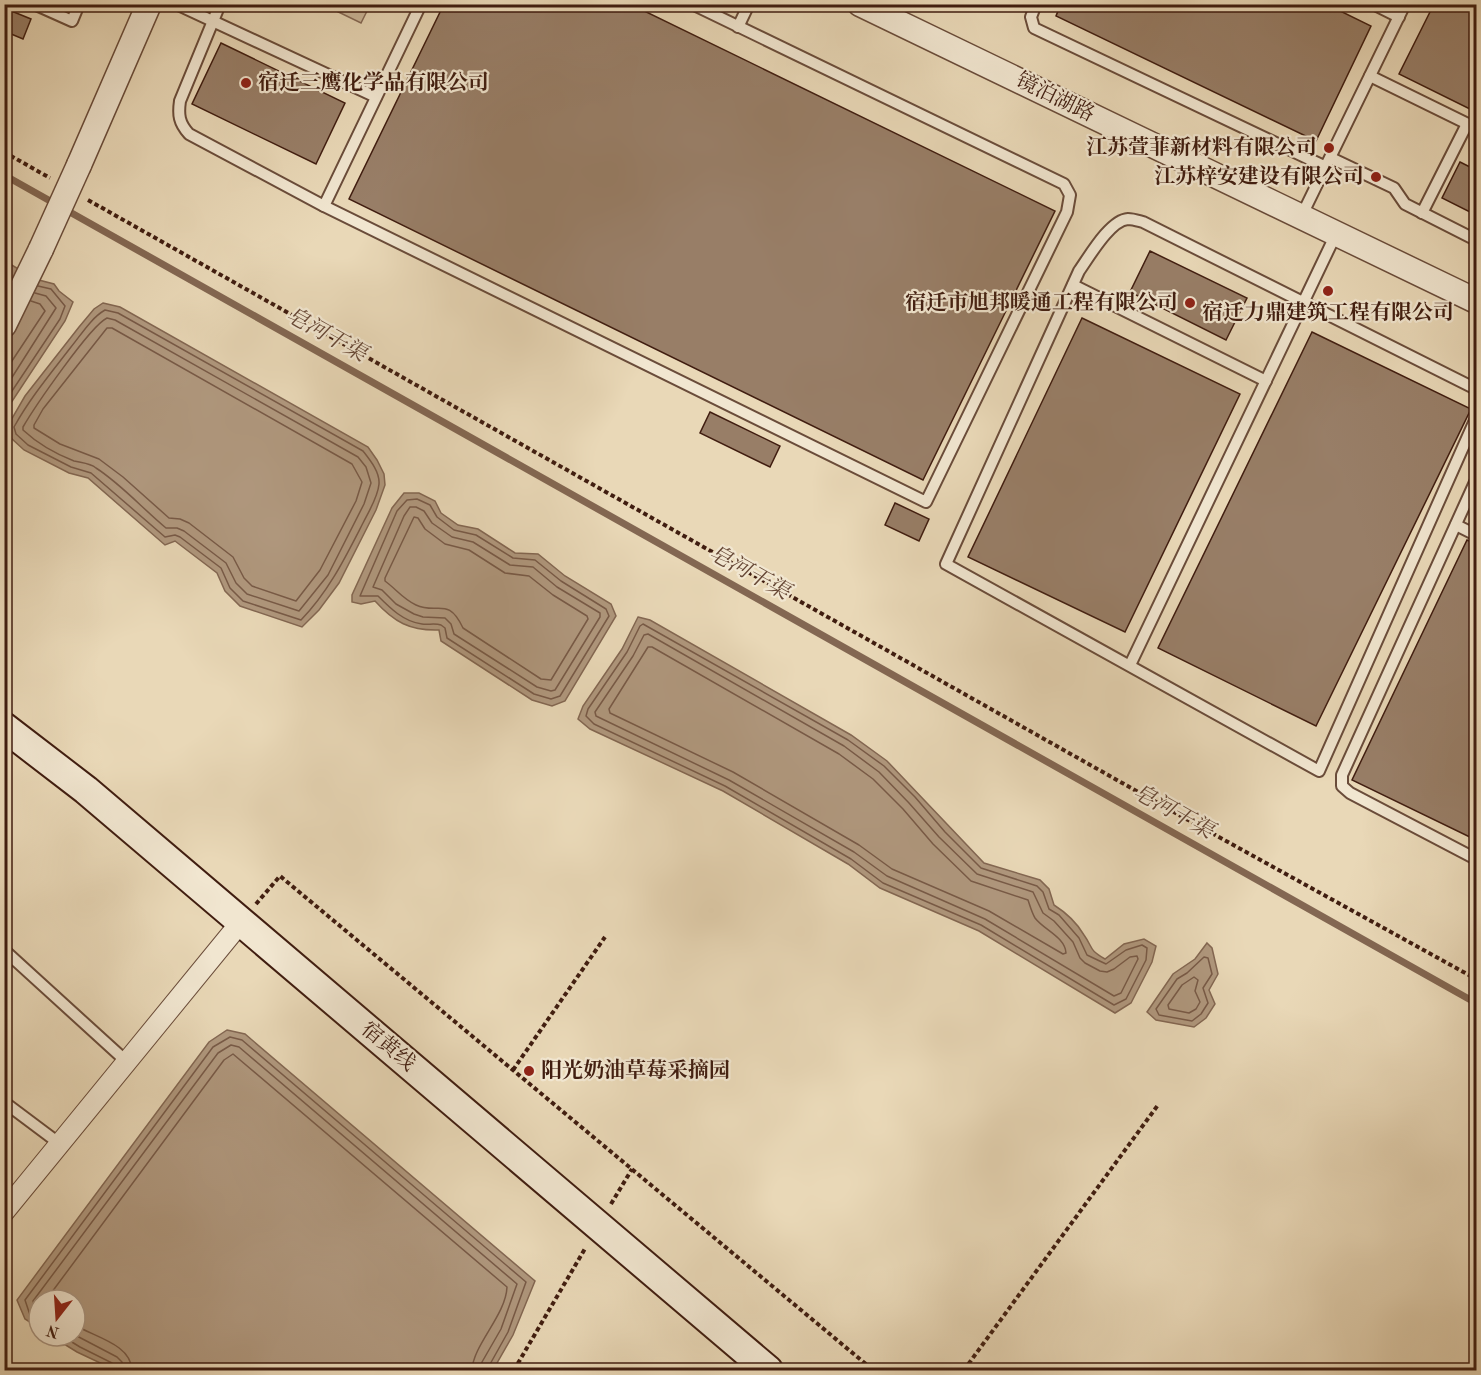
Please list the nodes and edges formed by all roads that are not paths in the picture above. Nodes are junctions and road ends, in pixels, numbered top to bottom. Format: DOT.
graph roads {
  1 [pos="34,4"];
  2 [pos="79,4"];
  3 [pos="149,4"];
  4 [pos="176,4"];
  5 [pos="220,4"];
  6 [pos="421,4"];
  7 [pos="692,4"];
  8 [pos="749,4"];
  9 [pos="860,4"];
  10 [pos="1036,4"];
  11 [pos="1373,4"];
  12 [pos="1405,4"];
  13 [pos="1399,17"];
  14 [pos="212,21"];
  15 [pos="738,27"];
  16 [pos="1370,76"];
  17 [pos="376,97"];
  18 [pos="1472,126"];
  19 [pos="1328,162"];
  20 [pos="324,206"];
  21 [pos="1422,213"];
  22 [pos="1301,217"];
  23 [pos="1336,234"];
  24 [pos="1476,240"];
  25 [pos="1073,285"];
  26 [pos="1476,301"];
  27 [pos="1304,302"];
  28 [pos="4,325"];
  29 [pos="1266,381"];
  30 [pos="1476,389"];
  31 [pos="1476,418"];
  32 [pos="1476,480"];
  33 [pos="1456,525"];
  34 [pos="1476,535"];
  35 [pos="1130,665"];
  36 [pos="4,727"];
  37 [pos="1476,859"];
  38 [pos="241,922"];
  39 [pos="4,950"];
  40 [pos="127,1062"];
  41 [pos="4,1102"];
  42 [pos="60,1144"];
  43 [pos="4,1212"];
  44 [pos="768,1371"];
  1 -- 2 [label="lane"];
  3 -- 28 [label="street, bridge"];
  4 -- 14 [label="lane"];
  5 -- 14 [label="lane"];
  6 -- 17 [label="lane"];
  7 -- 15 [label="lane"];
  8 -- 15 [label="lane"];
  9 -- 22 [label="street, 镜泊湖路"];
  10 -- 19 [label="lane"];
  11 -- 13 [label="lane"];
  12 -- 13 [label="lane"];
  13 -- 16 [label="lane"];
  14 -- 17 [label="lane"];
  14 -- 20 [label="lane"];
  15 -- 20 [label="lane"];
  16 -- 18 [label="lane"];
  16 -- 19 [label="lane"];
  17 -- 20 [label="lane"];
  18 -- 21 [label="lane"];
  19 -- 21 [label="lane"];
  19 -- 22 [label="lane"];
  21 -- 24 [label="lane"];
  22 -- 23 [label="street, 镜泊湖路"];
  23 -- 26 [label="street, 镜泊湖路"];
  23 -- 27 [label="lane"];
  25 -- 27 [label="lane"];
  25 -- 29 [label="lane"];
  25 -- 35 [label="lane"];
  27 -- 29 [label="lane"];
  27 -- 30 [label="lane"];
  29 -- 35 [label="lane"];
  31 -- 35 [label="lane"];
  32 -- 33 [label="lane"];
  33 -- 34 [label="lane"];
  33 -- 37 [label="lane"];
  36 -- 38 [label="main road, 宿黄线"];
  38 -- 40 [label="street"];
  38 -- 44 [label="main road, 宿黄线"];
  39 -- 40 [label="lane"];
  40 -- 42 [label="street"];
  41 -- 42 [label="lane"];
  42 -- 43 [label="street"];
}
